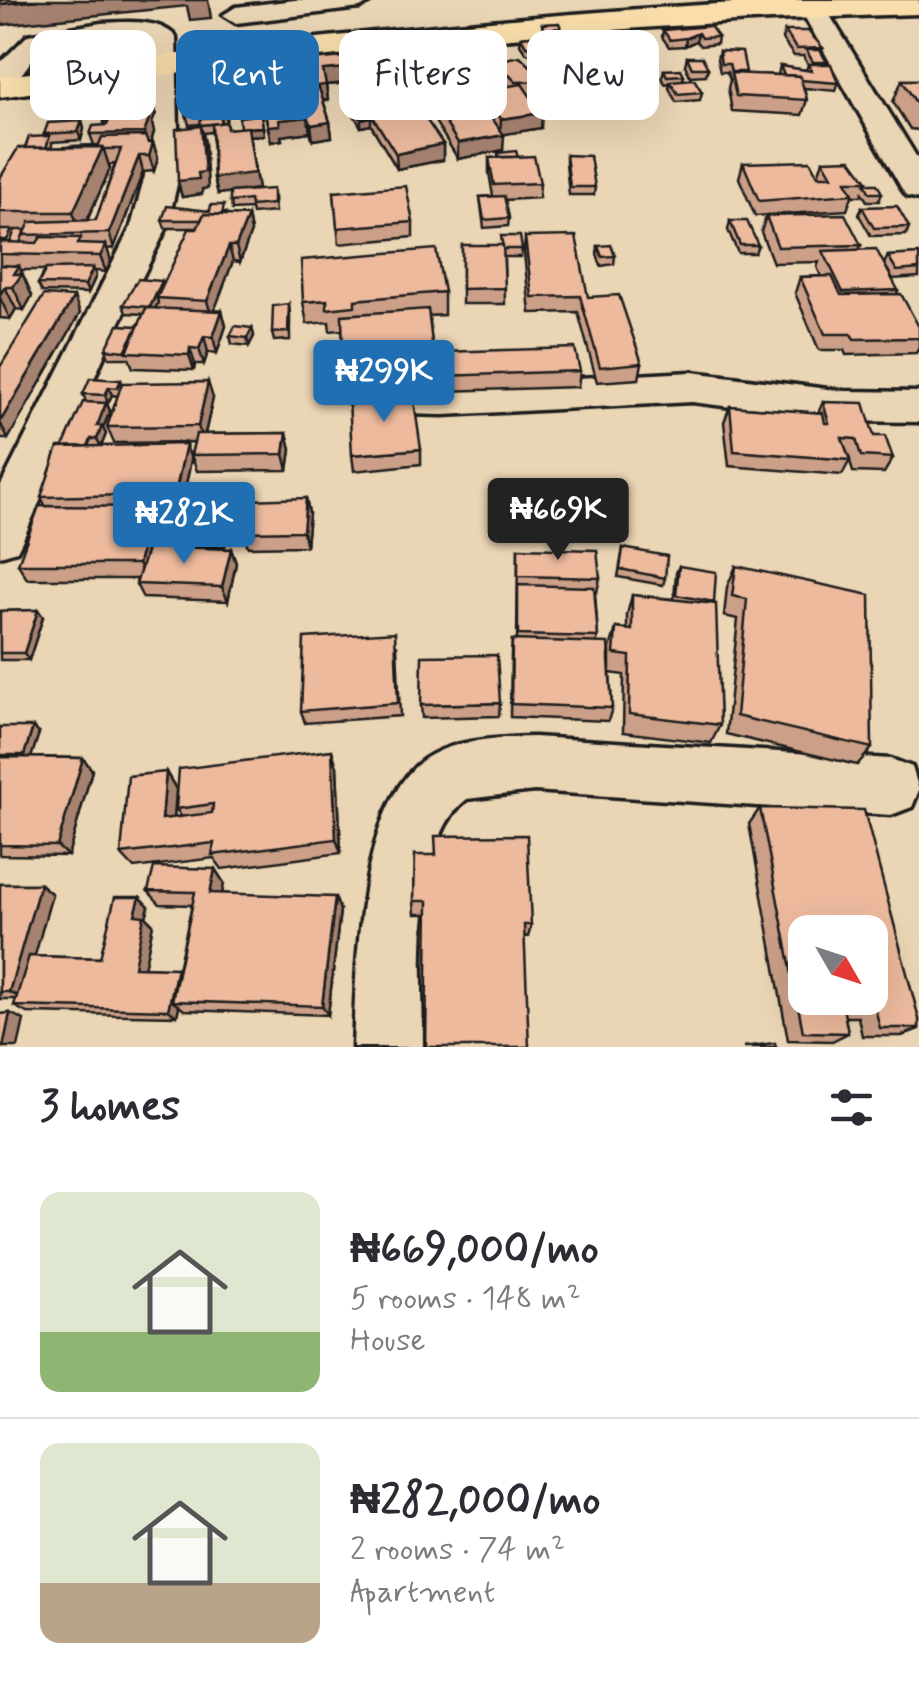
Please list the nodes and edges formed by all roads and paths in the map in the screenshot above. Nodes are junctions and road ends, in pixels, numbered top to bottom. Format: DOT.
graph roads {
  1 [pos="360,0"];
  2 [pos="919,5"];
  3 [pos="250,7"];
  4 [pos="812,7"];
  5 [pos="268,30"];
  6 [pos="319,49"];
  7 [pos="176,62"];
  8 [pos="159,64"];
  9 [pos="0,84"];
  10 [pos="919,189"];
  11 [pos="368,398"];
  12 [pos="919,406"];
  13 [pos="0,537"];
  14 [pos="891,787"];
  15 [pos="388,1047"];
  1 -- 3 [label="street"];
  2 -- 4 [label="main road"];
  3 -- 5 [label="street"];
  4 -- 6 [label="main road"];
  4 -- 10 [label="street"];
  7 -- 8 [label="main road"];
  8 -- 9 [label="main road"];
  8 -- 13 [label="street"];
  11 -- 12 [label="street"];
  14 -- 15 [label="street"];
}
